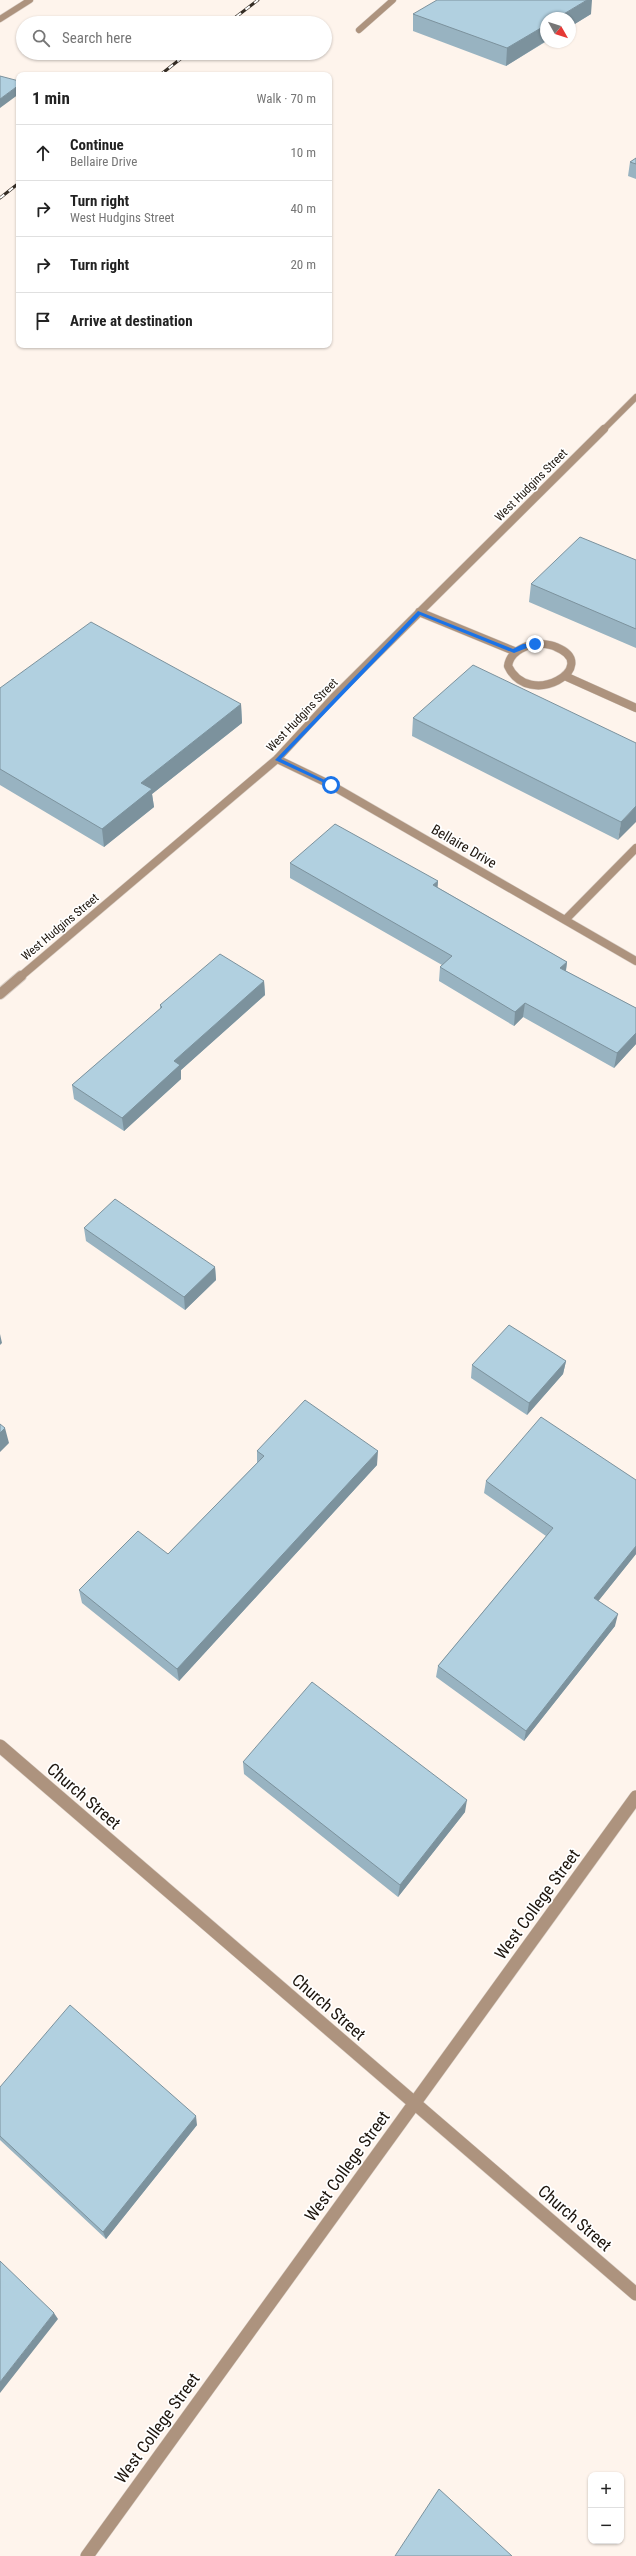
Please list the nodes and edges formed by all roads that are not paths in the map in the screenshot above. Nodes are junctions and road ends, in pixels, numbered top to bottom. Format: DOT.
graph roads {
  1 [pos="30,0"];
  2 [pos="393,0"];
  3 [pos="0,19"];
  4 [pos="359,30"];
  5 [pos="636,397"];
  6 [pos="419,612"];
  7 [pos="514,651"];
  8 [pos="567,677"];
  9 [pos="636,708"];
  10 [pos="277,759"];
  11 [pos="636,848"];
  12 [pos="566,919"];
  13 [pos="636,961"];
  14 [pos="0,994"];
  15 [pos="0,1746"];
  16 [pos="636,1797"];
  17 [pos="415,2103"];
  18 [pos="636,2294"];
  19 [pos="87,2556"];
  1 -- 3 [label="street"];
  2 -- 4 [label="street"];
  5 -- 6 [label="street, West Hudgins Street"];
  6 -- 7 [label="street"];
  6 -- 10 [label="street, West Hudgins Street"];
  7 -- 8 [label="street"];
  7 -- 8 [label="street"];
  8 -- 9 [label="street"];
  10 -- 12 [label="street, Bellaire Drive"];
  10 -- 14 [label="street, West Hudgins Street"];
  11 -- 12 [label="street"];
  12 -- 13 [label="street, Bellaire Drive"];
  15 -- 17 [label="street, Church Street"];
  16 -- 17 [label="street, West College Street"];
  17 -- 18 [label="street, Church Street"];
  17 -- 19 [label="street, West College Street"];
}
